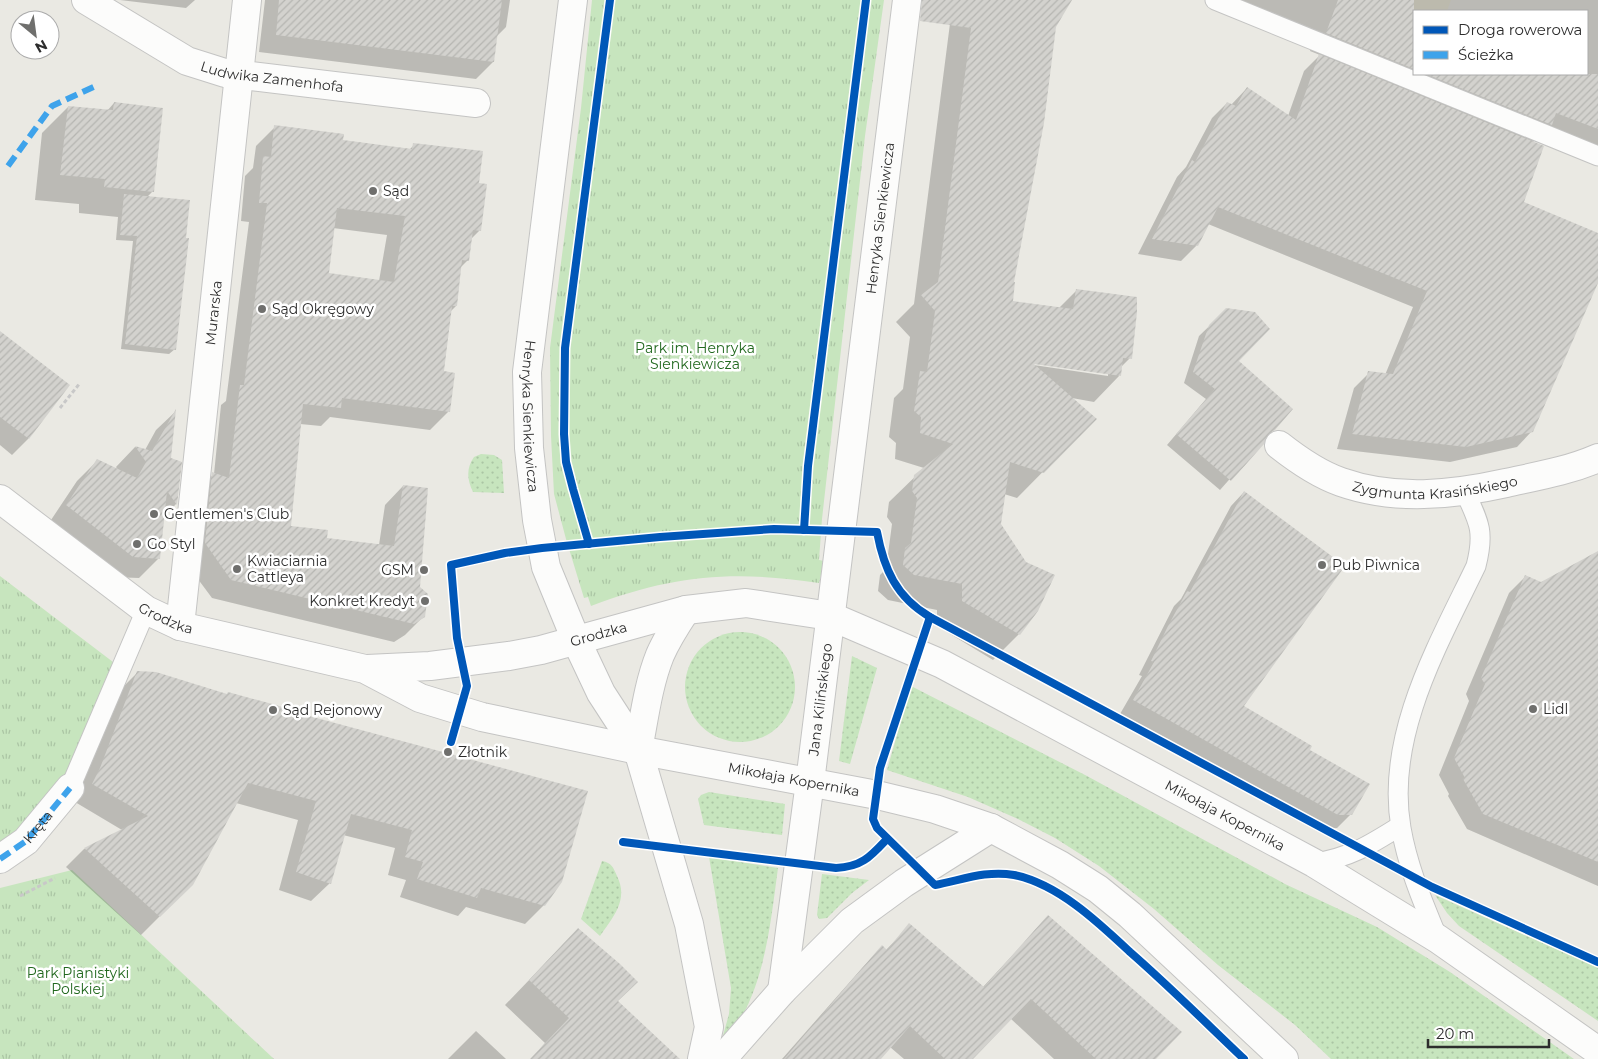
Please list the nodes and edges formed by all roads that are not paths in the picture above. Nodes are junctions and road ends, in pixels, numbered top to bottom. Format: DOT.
graph roads {
  1 [pos="86,0"];
  2 [pos="247,0"];
  3 [pos="573,0"];
  4 [pos="907,0"];
  5 [pos="1215,0"];
  6 [pos="239,75"];
  7 [pos="476,103"];
  8 [pos="1598,156"];
  9 [pos="1279,445"];
  10 [pos="1598,458"];
  11 [pos="1464,490"];
  12 [pos="0,499"];
  13 [pos="146,610"];
  14 [pos="686,610"];
  15 [pos="830,616"];
  16 [pos="180,626"];
  17 [pos="576,640"];
  18 [pos="365,670"];
  19 [pos="638,750"];
  20 [pos="810,782"];
  21 [pos="70,788"];
  22 [pos="1400,826"];
  23 [pos="990,828"];
  24 [pos="0,859"];
  25 [pos="1314,863"];
  26 [pos="1438,940"];
  27 [pos="782,991"];
  28 [pos="1598,1051"];
  29 [pos="702,1059"];
  30 [pos="722,1059"];
  31 [pos="1284,1059"];
  1 -- 6 [label="street, Ludwika Zamenhofa"];
  2 -- 6 [label="street, Murarska"];
  3 -- 17 [label="street, Henryka Sienkiewicza"];
  4 -- 15 [label="street, Henryka Sienkiewicza"];
  5 -- 8 [label="lane"];
  6 -- 7 [label="street, Ludwika Zamenhofa"];
  6 -- 16 [label="street, Murarska"];
  9 -- 11 [label="street, Zygmunta Krasińskiego"];
  10 -- 11 [label="street, Zygmunta Krasińskiego"];
  11 -- 22 [label="lane"];
  12 -- 13 [label="street, Grodzka"];
  13 -- 16 [label="street, Grodzka"];
  13 -- 21 [label="lane"];
  14 -- 15 [label="street, Grodzka"];
  14 -- 17 [label="street, Grodzka"];
  14 -- 19 [label="street"];
  15 -- 20 [label="street, Jana Kilińskiego"];
  15 -- 25 [label="street, Mikołaja Kopernika"];
  16 -- 18 [label="street, Grodzka"];
  17 -- 18 [label="street, Grodzka"];
  17 -- 19 [label="street, Henryka Sienkiewicza"];
  18 -- 19 [label="street, Grodzka"];
  19 -- 20 [label="street, Mikołaja Kopernika"];
  19 -- 29 [label="street"];
  20 -- 23 [label="street, Mikołaja Kopernika"];
  20 -- 27 [label="street, Jana Kilińskiego"];
  21 -- 24 [label="street, Kręta"];
  22 -- 25 [label="lane"];
  22 -- 26 [label="lane"];
  23 -- 27 [label="street"];
  23 -- 31 [label="street, Mikołaja Kopernika"];
  25 -- 26 [label="street, Mikołaja Kopernika"];
  26 -- 28 [label="street, Mikołaja Kopernika"];
  27 -- 30 [label="street"];
}
